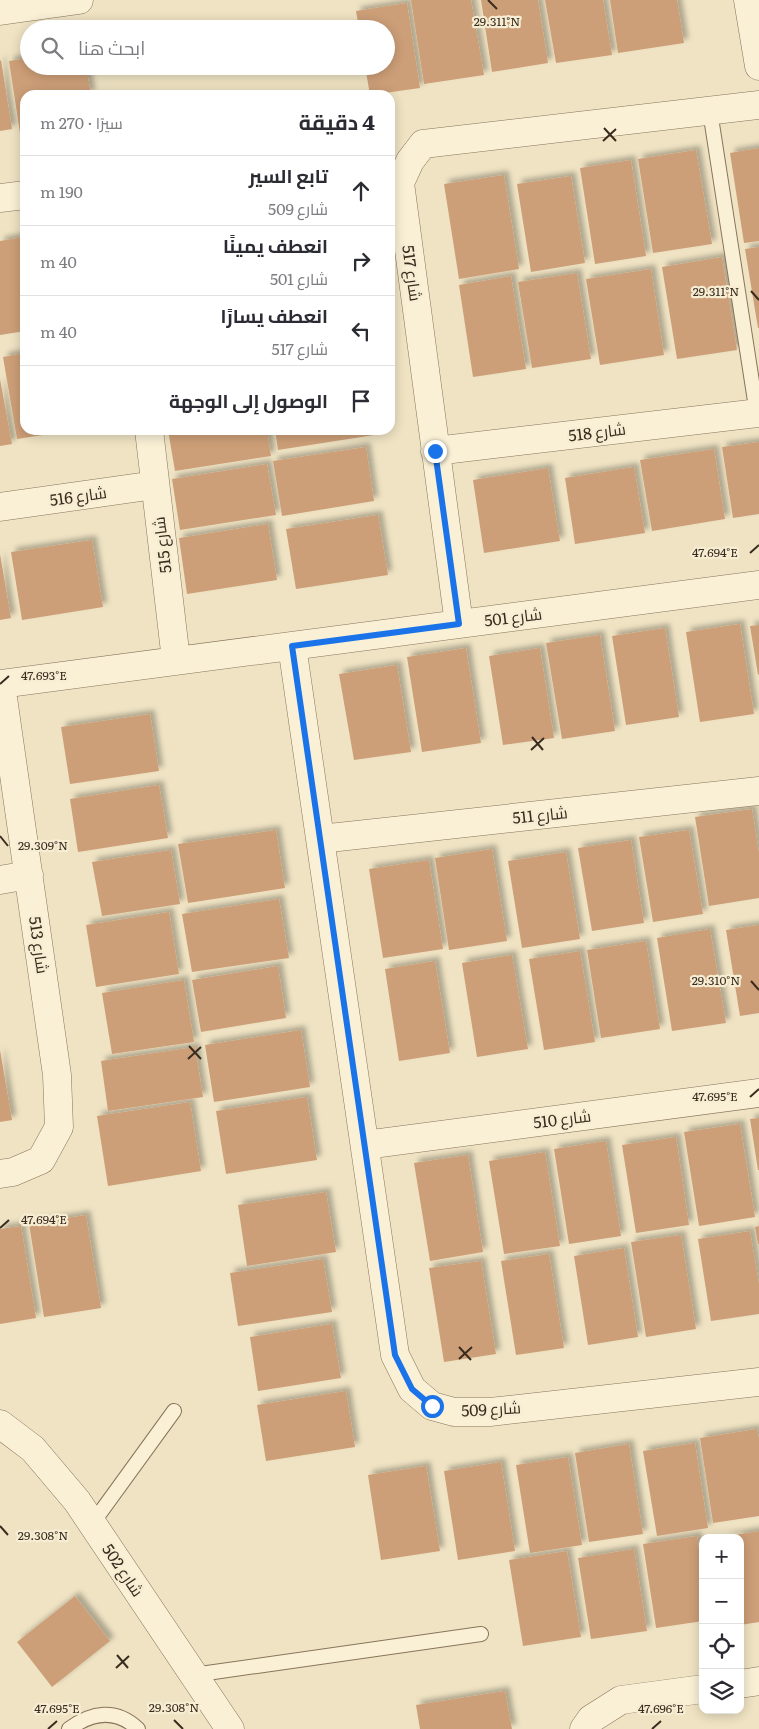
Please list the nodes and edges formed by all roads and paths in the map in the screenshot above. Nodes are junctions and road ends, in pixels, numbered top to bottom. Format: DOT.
graph roads {
  1 [pos="79,0"];
  2 [pos="748,0"];
  3 [pos="0,11"];
  4 [pos="759,66"];
  5 [pos="759,105"];
  6 [pos="710,111"];
  7 [pos="20,196"];
  8 [pos="0,198"];
  9 [pos="758,413"];
  10 [pos="150,435"];
  11 [pos="435,451"];
  12 [pos="155,485"];
  13 [pos="0,507"];
  14 [pos="759,585"];
  15 [pos="459,624"];
  16 [pos="292,646"];
  17 [pos="176,660"];
  18 [pos="1,684"];
  19 [pos="759,791"];
  20 [pos="320,839"];
  21 [pos="29,876"];
  22 [pos="0,880"];
  23 [pos="759,1093"];
  24 [pos="365,1145"];
  25 [pos="0,1174"];
  26 [pos="759,1382"];
  27 [pos="174,1411"];
  28 [pos="0,1424"];
  29 [pos="92,1524"];
  30 [pos="481,1634"];
  31 [pos="193,1675"];
  32 [pos="759,1682"];
  33 [pos="744,1684"];
  34 [pos="699,1690"];
  35 [pos="227,1728"];
  36 [pos="69,1729"];
  37 [pos="138,1729"];
  38 [pos="584,1729"];
  1 -- 3 [label="street"];
  2 -- 4 [label="street"];
  5 -- 6 [label="street, شارع 517"];
  6 -- 9 [label="lane"];
  6 -- 11 [label="street, شارع 517"];
  7 -- 8 [label="street"];
  9 -- 11 [label="street, شارع 518"];
  10 -- 12 [label="street, شارع 515"];
  11 -- 15 [label="street, شارع 517"];
  12 -- 13 [label="street, شارع 516"];
  12 -- 17 [label="street, شارع 515"];
  14 -- 15 [label="street, شارع 501"];
  15 -- 16 [label="street, شارع 501"];
  16 -- 17 [label="street, شارع 501"];
  16 -- 20 [label="street, شارع 509"];
  17 -- 18 [label="street, شارع 501"];
  18 -- 21 [label="street, شارع 513"];
  19 -- 20 [label="street, شارع 511"];
  20 -- 24 [label="street, شارع 509"];
  21 -- 22 [label="street"];
  21 -- 25 [label="street, شارع 513"];
  23 -- 24 [label="street, شارع 510"];
  24 -- 26 [label="street, شارع 509"];
  27 -- 29 [label="lane"];
  28 -- 29 [label="street, شارع 502"];
  29 -- 31 [label="street, شارع 502"];
  30 -- 31 [label="lane"];
  31 -- 35 [label="street, شارع 502"];
  32 -- 33 [label="street"];
  34 -- 38 [label="street"];
  36 -- 37 [label="lane"];
}
